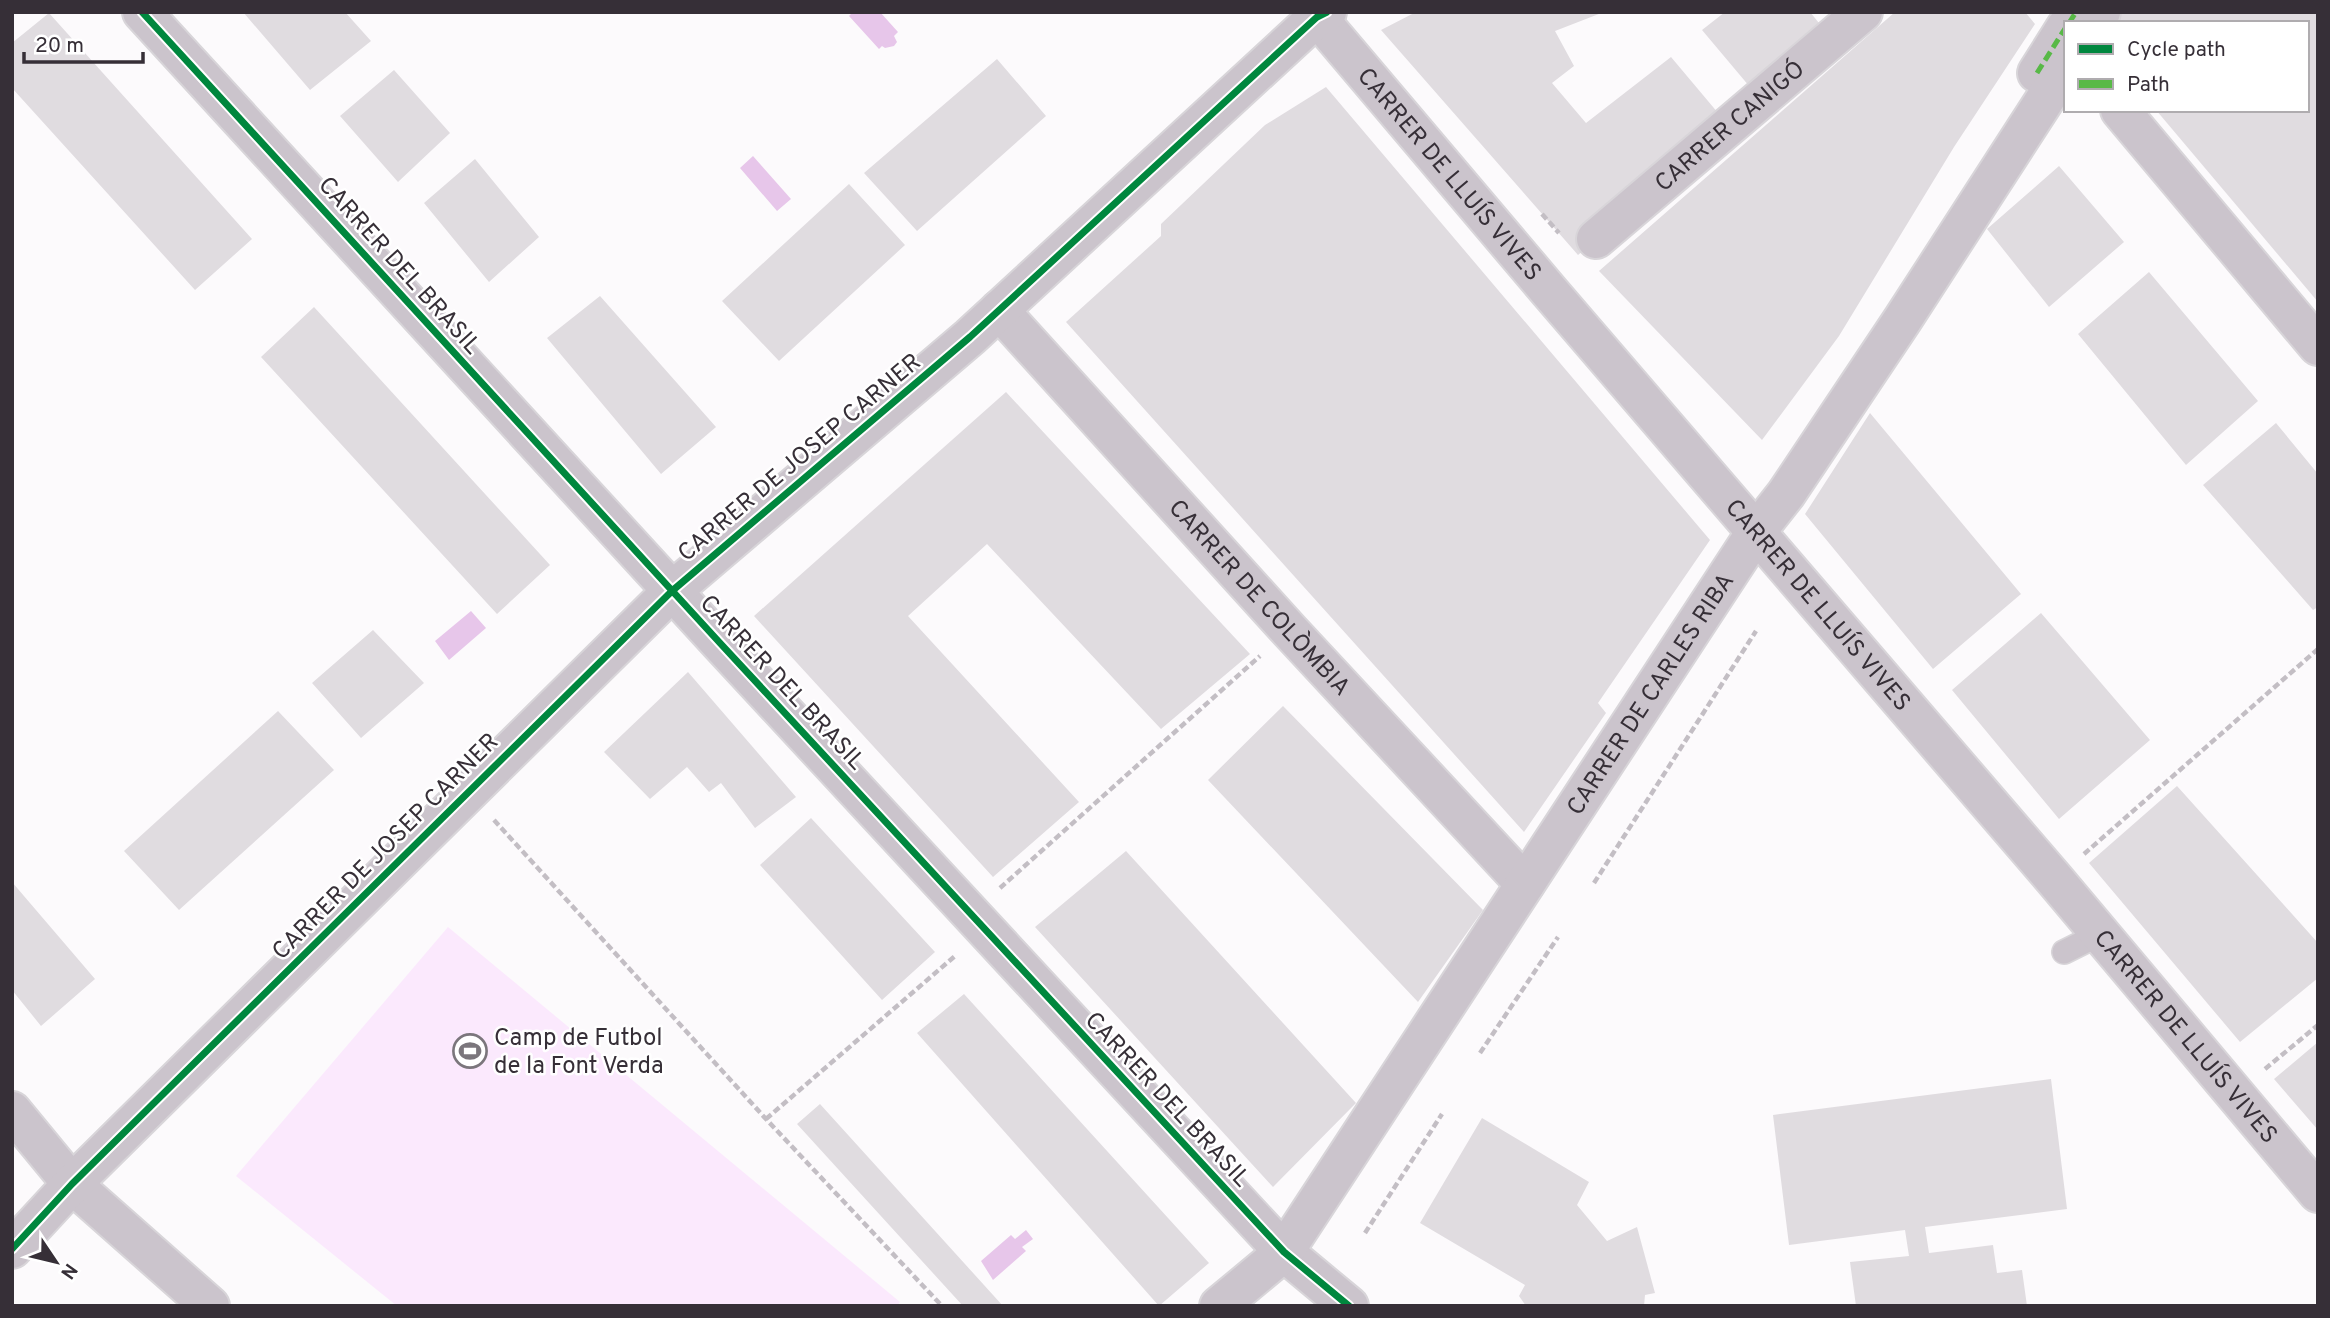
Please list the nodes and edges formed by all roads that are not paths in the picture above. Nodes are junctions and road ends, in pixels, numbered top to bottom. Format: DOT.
graph roads {
  1 [pos="142,12"];
  2 [pos="1863,12"];
  3 [pos="1319,14"];
  4 [pos="2064,35"];
  5 [pos="2122,112"];
  6 [pos="1596,239"];
  7 [pos="999,310"];
  8 [pos="2318,346"];
  9 [pos="1756,532"];
  10 [pos="672,591"];
  11 [pos="1525,884"];
  12 [pos="2100,934"];
  13 [pos="2064,952"];
  14 [pos="12,1111"];
  15 [pos="72,1184"];
  16 [pos="2318,1193"];
  17 [pos="12,1249"];
  18 [pos="1284,1252"];
  19 [pos="210,1306"];
  20 [pos="1219,1306"];
  21 [pos="1349,1306"];
  1 -- 10 [label="street, CARRER DEL BRASIL"];
  2 -- 6 [label="street, CARRER CANIGÓ"];
  3 -- 7 [label="street, CARRER DE JOSEP CARNER"];
  3 -- 9 [label="street, CARRER DE LLUÍS VIVES"];
  4 -- 9 [label="street, CARRER DE CARLES RIBA"];
  5 -- 8 [label="street"];
  7 -- 10 [label="street, CARRER DE JOSEP CARNER"];
  7 -- 11 [label="street, CARRER DE COLÒMBIA"];
  9 -- 11 [label="street, CARRER DE CARLES RIBA"];
  9 -- 12 [label="street, CARRER DE LLUÍS VIVES"];
  10 -- 15 [label="street, CARRER DE JOSEP CARNER"];
  10 -- 18 [label="street, CARRER DEL BRASIL"];
  11 -- 18 [label="street, CARRER DE CARLES RIBA"];
  12 -- 13 [label="lane"];
  12 -- 16 [label="street, CARRER DE LLUÍS VIVES"];
  14 -- 15 [label="street"];
  15 -- 17 [label="street, CARRER DE JOSEP CARNER"];
  15 -- 19 [label="street"];
  18 -- 20 [label="street, CARRER DE CARLES RIBA"];
  18 -- 21 [label="street, CARRER DEL BRASIL"];
}
